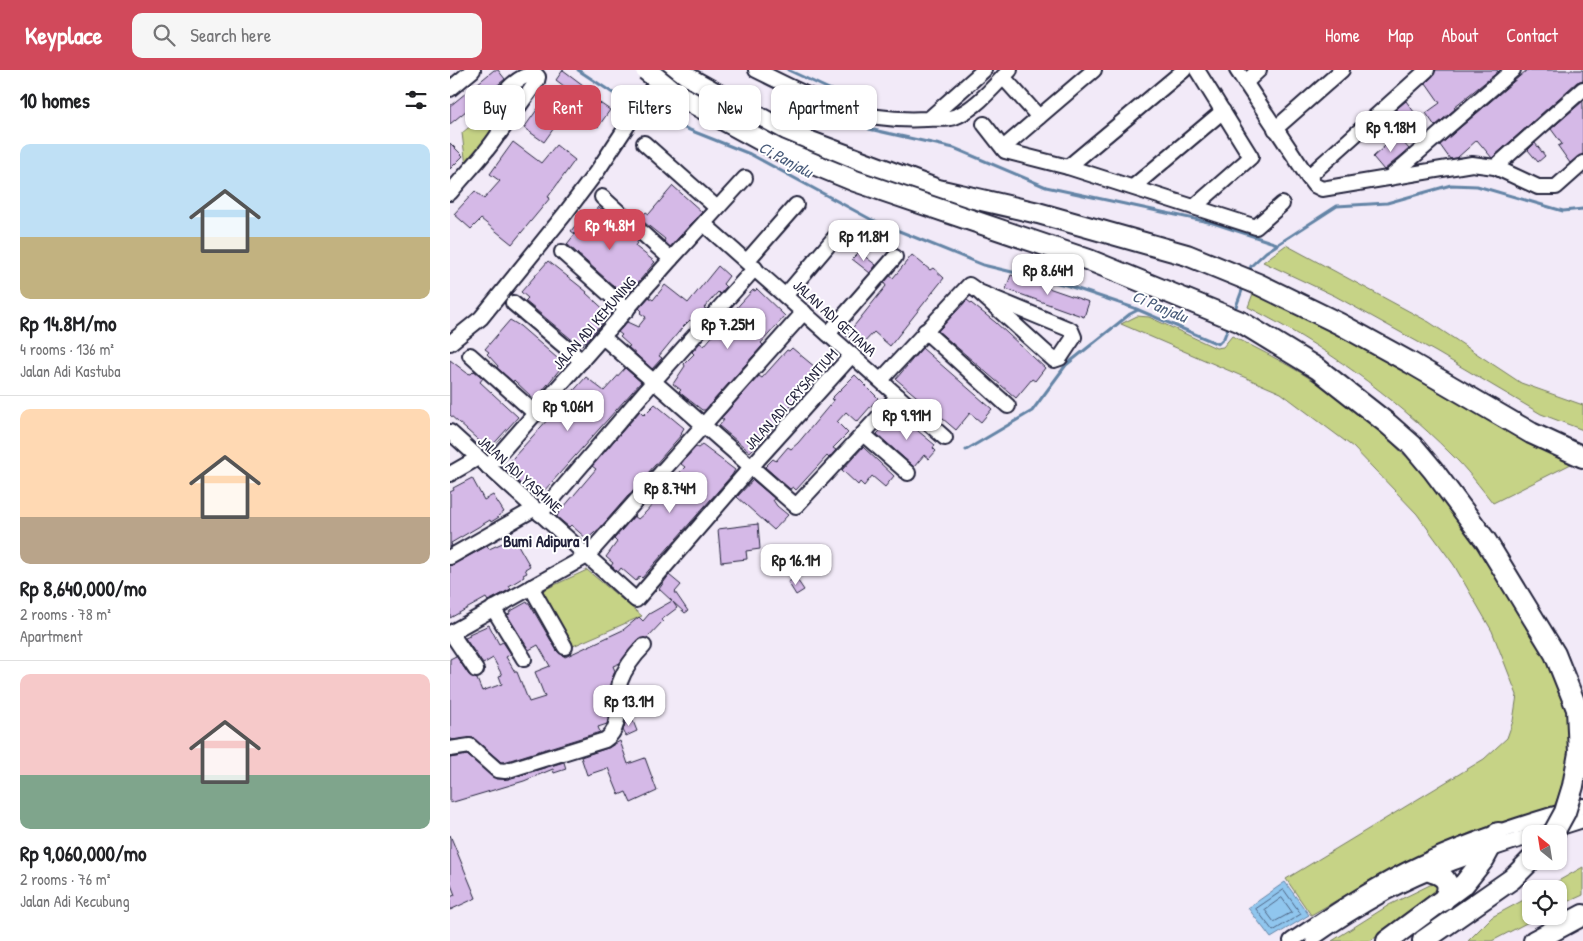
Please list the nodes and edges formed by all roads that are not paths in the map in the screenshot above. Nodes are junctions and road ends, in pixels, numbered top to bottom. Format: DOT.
graph roads {
  1 [pos="473,70"];
  2 [pos="646,70"];
  3 [pos="664,70"];
  4 [pos="678,70"];
  5 [pos="756,70"];
  6 [pos="984,70"];
  7 [pos="1094,70"];
  8 [pos="1184,70"];
  9 [pos="1197,70"];
  10 [pos="1236,70"];
  11 [pos="1259,70"];
  12 [pos="1342,70"];
  13 [pos="1426,70"];
  14 [pos="1513,70"];
  15 [pos="1007,73"];
  16 [pos="1245,83"];
  17 [pos="450,89"];
  18 [pos="1583,89"];
  19 [pos="1223,110"];
  20 [pos="1039,117"];
  21 [pos="930,118"];
  22 [pos="984,124"];
  23 [pos="1275,129"];
  24 [pos="499,134"];
  25 [pos="644,144"];
  26 [pos="1003,148"];
  27 [pos="1583,163"];
  28 [pos="1068,167"];
  29 [pos="1495,167"];
  30 [pos="1308,177"];
  31 [pos="745,178"];
  32 [pos="1389,178"];
  33 [pos="1133,187"];
  34 [pos="450,193"];
  35 [pos="602,198"];
  36 [pos="1282,204"];
  37 [pos="796,205"];
  38 [pos="1194,207"];
  39 [pos="718,208"];
  40 [pos="704,224"];
  41 [pos="841,230"];
  42 [pos="562,252"];
  43 [pos="895,257"];
  44 [pos="671,259"];
  45 [pos="751,265"];
  46 [pos="979,292"];
  47 [pos="785,296"];
  48 [pos="513,303"];
  49 [pos="627,310"];
  50 [pos="804,312"];
  51 [pos="925,331"];
  52 [pos="828,334"];
  53 [pos="604,338"];
  54 [pos="450,343"];
  55 [pos="470,355"];
  56 [pos="852,355"];
  57 [pos="582,361"];
  58 [pos="881,380"];
  59 [pos="654,381"];
  60 [pos="898,396"];
  61 [pos="1008,406"];
  62 [pos="536,414"];
  63 [pos="703,425"];
  64 [pos="450,432"];
  65 [pos="863,434"];
  66 [pos="945,438"];
  67 [pos="1583,457"];
  68 [pos="483,462"];
  69 [pos="751,467"];
  70 [pos="450,474"];
  71 [pos="908,474"];
  72 [pos="537,512"];
  73 [pos="450,556"];
  74 [pos="587,556"];
  75 [pos="531,588"];
  76 [pos="636,600"];
  77 [pos="493,608"];
  78 [pos="450,633"];
  79 [pos="644,646"];
  80 [pos="565,647"];
  81 [pos="524,659"];
  82 [pos="476,670"];
  83 [pos="450,749"];
  84 [pos="1583,806"];
  85 [pos="1583,820"];
  86 [pos="1558,825"];
  87 [pos="1567,825"];
  88 [pos="1522,837"];
  89 [pos="1494,841"];
  90 [pos="1522,869"];
  91 [pos="1432,872"];
  92 [pos="1443,902"];
  93 [pos="1583,915"];
  94 [pos="1291,941"];
  95 [pos="1308,941"];
  96 [pos="1387,941"];
  97 [pos="1423,941"];
  98 [pos="1534,941"];
  1 -- 17 [label="street"];
  2 -- 86 [label="highway, bridge"];
  3 -- 54 [label="street"];
  4 -- 67 [label="highway"];
  5 -- 21 [label="street"];
  6 -- 21 [label="street"];
  7 -- 20 [label="street"];
  8 -- 28 [label="street"];
  9 -- 19 [label="street"];
  10 -- 16 [label="street"];
  11 -- 16 [label="street"];
  12 -- 23 [label="street"];
  13 -- 30 [label="street"];
  14 -- 32 [label="street"];
  15 -- 20 [label="street"];
  15 -- 21 [label="street"];
  16 -- 23 [label="street"];
  18 -- 29 [label="street"];
  19 -- 33 [label="street"];
  19 -- 38 [label="street"];
  20 -- 26 [label="street"];
  22 -- 26 [label="street"];
  23 -- 30 [label="street"];
  24 -- 34 [label="street"];
  25 -- 39 [label="street"];
  26 -- 28 [label="street"];
  27 -- 29 [label="street"];
  28 -- 33 [label="street"];
  29 -- 32 [label="street"];
  30 -- 32 [label="street"];
  31 -- 39 [label="street, JALAN ADI KEMUNING"];
  33 -- 38 [label="street"];
  35 -- 44 [label="street"];
  36 -- 38 [label="street"];
  37 -- 45 [label="street"];
  39 -- 40 [label="street, JALAN ADI KEMUNING"];
  40 -- 44 [label="street, JALAN ADI KEMUNING"];
  40 -- 45 [label="street, JALAN ADI GETIANA"];
  41 -- 47 [label="street"];
  42 -- 49 [label="street"];
  43 -- 52 [label="street"];
  44 -- 49 [label="street, JALAN ADI KEMUNING"];
  45 -- 47 [label="street, JALAN ADI GETIANA"];
  45 -- 59 [label="street"];
  46 -- 46 [label="street"];
  46 -- 51 [label="street"];
  47 -- 50 [label="street, JALAN ADI GETIANA"];
  48 -- 57 [label="street"];
  49 -- 53 [label="street, JALAN ADI KEMUNING"];
  50 -- 52 [label="street, JALAN ADI GETIANA"];
  50 -- 63 [label="street"];
  51 -- 58 [label="street"];
  51 -- 61 [label="street"];
  52 -- 56 [label="street, JALAN ADI GETIANA"];
  53 -- 57 [label="street, JALAN ADI KEMUNING"];
  53 -- 59 [label="street"];
  55 -- 62 [label="street"];
  56 -- 58 [label="street, JALAN ADI GETIANA"];
  56 -- 69 [label="street, JALAN ADI CRYSANTIUM"];
  57 -- 62 [label="street, JALAN ADI KEMUNING"];
  58 -- 60 [label="street, JALAN ADI GETIANA"];
  59 -- 63 [label="street"];
  59 -- 72 [label="street"];
  60 -- 65 [label="street"];
  60 -- 66 [label="street, JALAN ADI GETIANA"];
  62 -- 68 [label="street, JALAN ADI KEMUNING"];
  63 -- 69 [label="street"];
  63 -- 74 [label="street"];
  64 -- 68 [label="street, JALAN ADI YASMINE"];
  65 -- 69 [label="street"];
  65 -- 71 [label="street"];
  68 -- 70 [label="street, JALAN ADI KEMUNING"];
  68 -- 72 [label="street, JALAN ADI YASMINE"];
  69 -- 76 [label="street, JALAN ADI CRYSANTIUM"];
  72 -- 73 [label="street"];
  72 -- 74 [label="street, JALAN ADI YASMINE"];
  74 -- 75 [label="street"];
  74 -- 76 [label="street, JALAN ADI YASMINE"];
  75 -- 77 [label="street"];
  75 -- 80 [label="street"];
  77 -- 78 [label="street"];
  77 -- 81 [label="street"];
  78 -- 82 [label="street"];
  79 -- 83 [label="street"];
  84 -- 89 [label="street"];
  85 -- 87 [label="street"];
  88 -- 89 [label="street"];
  89 -- 91 [label="street"];
  89 -- 92 [label="highway"];
  89 -- 94 [label="street"];
  90 -- 97 [label="highway"];
  91 -- 92 [label="highway"];
  91 -- 95 [label="street"];
  92 -- 96 [label="highway"];
  93 -- 98 [label="highway"];
}
